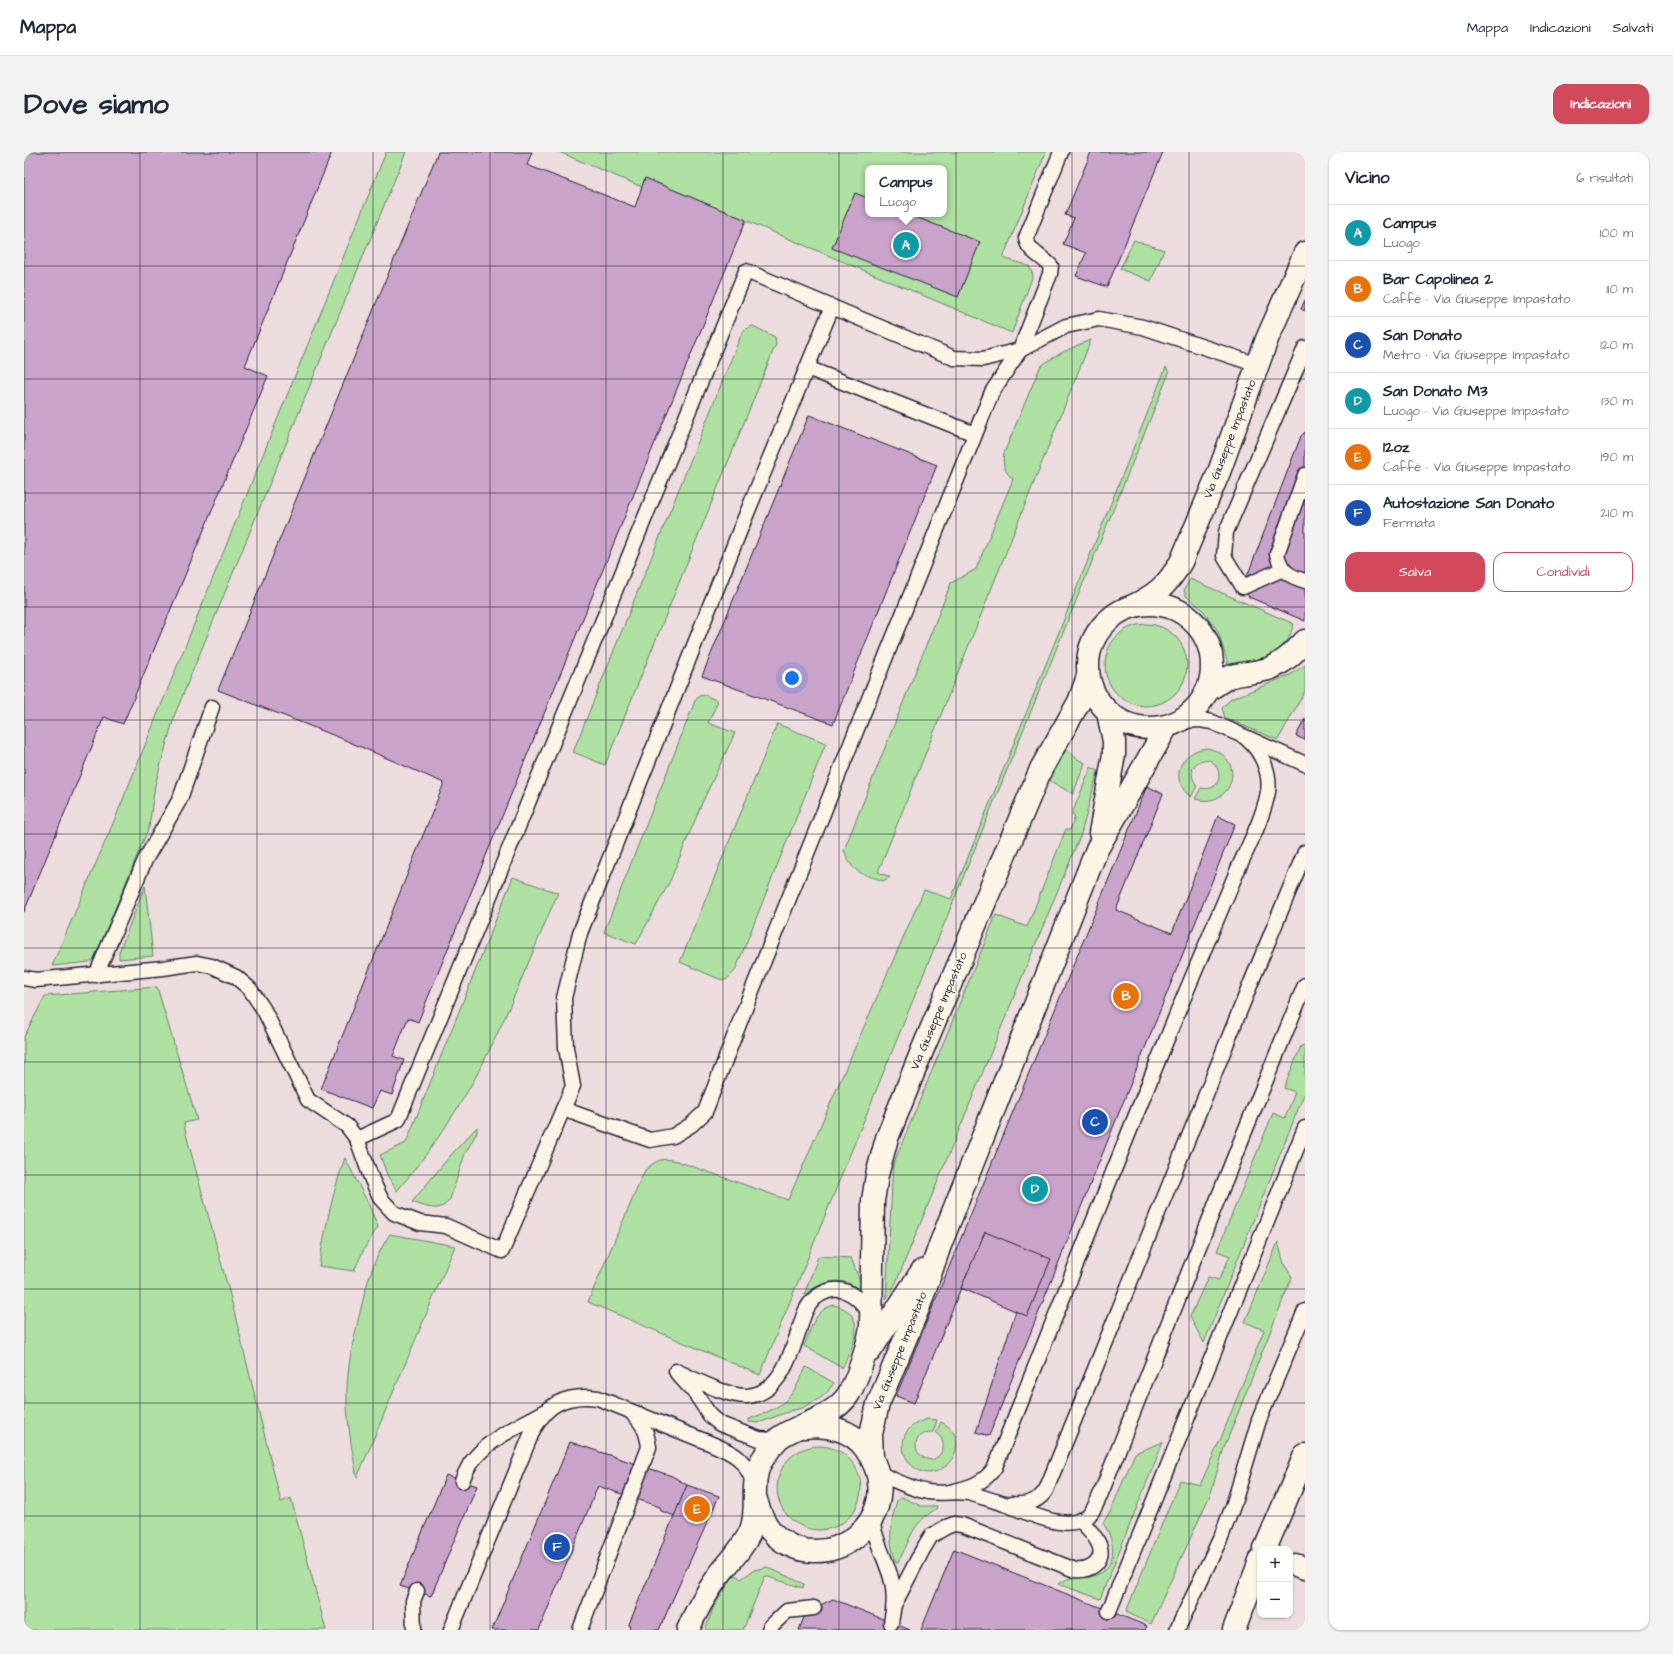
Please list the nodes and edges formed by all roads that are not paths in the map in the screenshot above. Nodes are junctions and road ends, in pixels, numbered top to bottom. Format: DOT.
graph roads {
  1 [pos="1061,152"];
  2 [pos="1305,253"];
  3 [pos="832,307"];
  4 [pos="1305,348"];
  5 [pos="1020,350"];
  6 [pos="1258,365"];
  7 [pos="807,368"];
  8 [pos="975,434"];
  9 [pos="1305,476"];
  10 [pos="1283,569"];
  11 [pos="1305,581"];
  12 [pos="1131,607"];
  13 [pos="1305,641"];
  14 [pos="1088,676"];
  15 [pos="1206,692"];
  16 [pos="212,707"];
  17 [pos="1108,712"];
  18 [pos="1173,723"];
  19 [pos="1247,739"];
  20 [pos="1302,764"];
  21 [pos="1097,849"];
  22 [pos="1305,852"];
  23 [pos="96,975"];
  24 [pos="24,978"];
  25 [pos="1305,985"];
  26 [pos="563,1109"];
  27 [pos="1305,1128"];
  28 [pos="357,1139"];
  29 [pos="940,1245"];
  30 [pos="1305,1312"];
  31 [pos="871,1314"];
  32 [pos="860,1365"];
  33 [pos="546,1411"];
  34 [pos="630,1412"];
  35 [pos="799,1428"];
  36 [pos="779,1438"];
  37 [pos="1305,1455"];
  38 [pos="875,1466"];
  39 [pos="462,1480"];
  40 [pos="755,1492"];
  41 [pos="950,1492"];
  42 [pos="1004,1504"];
  43 [pos="872,1518"];
  44 [pos="1080,1520"];
  45 [pos="1266,1546"];
  46 [pos="1257,1569"];
  47 [pos="417,1591"];
  48 [pos="894,1605"];
  49 [pos="814,1608"];
  50 [pos="1109,1611"];
  51 [pos="891,1622"];
  52 [pos="414,1630"];
  53 [pos="451,1630"];
  54 [pos="580,1630"];
  55 [pos="688,1630"];
  56 [pos="769,1630"];
  57 [pos="1177,1630"];
  58 [pos="1234,1630"];
  1 -- 5 [label="lane"];
  2 -- 6 [label="street, Via Giuseppe Impastato"];
  3 -- 5 [label="lane"];
  3 -- 7 [label="lane"];
  3 -- 28 [label="lane"];
  4 -- 10 [label="lane"];
  5 -- 6 [label="lane"];
  5 -- 8 [label="lane"];
  6 -- 12 [label="street, Via Giuseppe Impastato"];
  7 -- 8 [label="lane"];
  7 -- 26 [label="lane"];
  8 -- 26 [label="lane"];
  9 -- 10 [label="lane"];
  10 -- 11 [label="lane"];
  12 -- 14 [label="street"];
  12 -- 15 [label="street"];
  13 -- 15 [label="street"];
  14 -- 17 [label="street"];
  14 -- 31 [label="street, Via Giuseppe Impastato"];
  15 -- 18 [label="street"];
  16 -- 23 [label="lane"];
  17 -- 18 [label="street"];
  17 -- 21 [label="street"];
  18 -- 19 [label="lane"];
  18 -- 21 [label="street, Via Giuseppe Impastato"];
  19 -- 20 [label="lane"];
  19 -- 41 [label="lane"];
  21 -- 29 [label="street, Via Giuseppe Impastato"];
  22 -- 42 [label="lane"];
  23 -- 24 [label="lane"];
  23 -- 28 [label="lane"];
  25 -- 44 [label="lane"];
  26 -- 28 [label="lane"];
  27 -- 50 [label="lane"];
  29 -- 32 [label="street, Via Giuseppe Impastato"];
  29 -- 38 [label="street, Via Giuseppe Impastato"];
  30 -- 57 [label="lane"];
  31 -- 32 [label="street, Via Giuseppe Impastato"];
  31 -- 36 [label="lane"];
  32 -- 35 [label="street, Via Giuseppe Impastato"];
  33 -- 34 [label="lane"];
  33 -- 39 [label="lane"];
  33 -- 53 [label="lane"];
  34 -- 40 [label="lane"];
  34 -- 54 [label="lane"];
  35 -- 36 [label="street, Via Giuseppe Impastato"];
  35 -- 38 [label="street, Via Giuseppe Impastato"];
  36 -- 40 [label="street, Via Giuseppe Impastato"];
  37 -- 45 [label="street"];
  38 -- 41 [label="lane"];
  38 -- 43 [label="street, Via Giuseppe Impastato"];
  40 -- 43 [label="street, Via Giuseppe Impastato"];
  40 -- 55 [label="street, Via Giuseppe Impastato"];
  41 -- 42 [label="lane"];
  42 -- 44 [label="lane"];
  43 -- 48 [label="lane"];
  44 -- 48 [label="lane"];
  46 -- 58 [label="street"];
  47 -- 52 [label="lane"];
  48 -- 51 [label="lane"];
  49 -- 56 [label="lane"];
}
